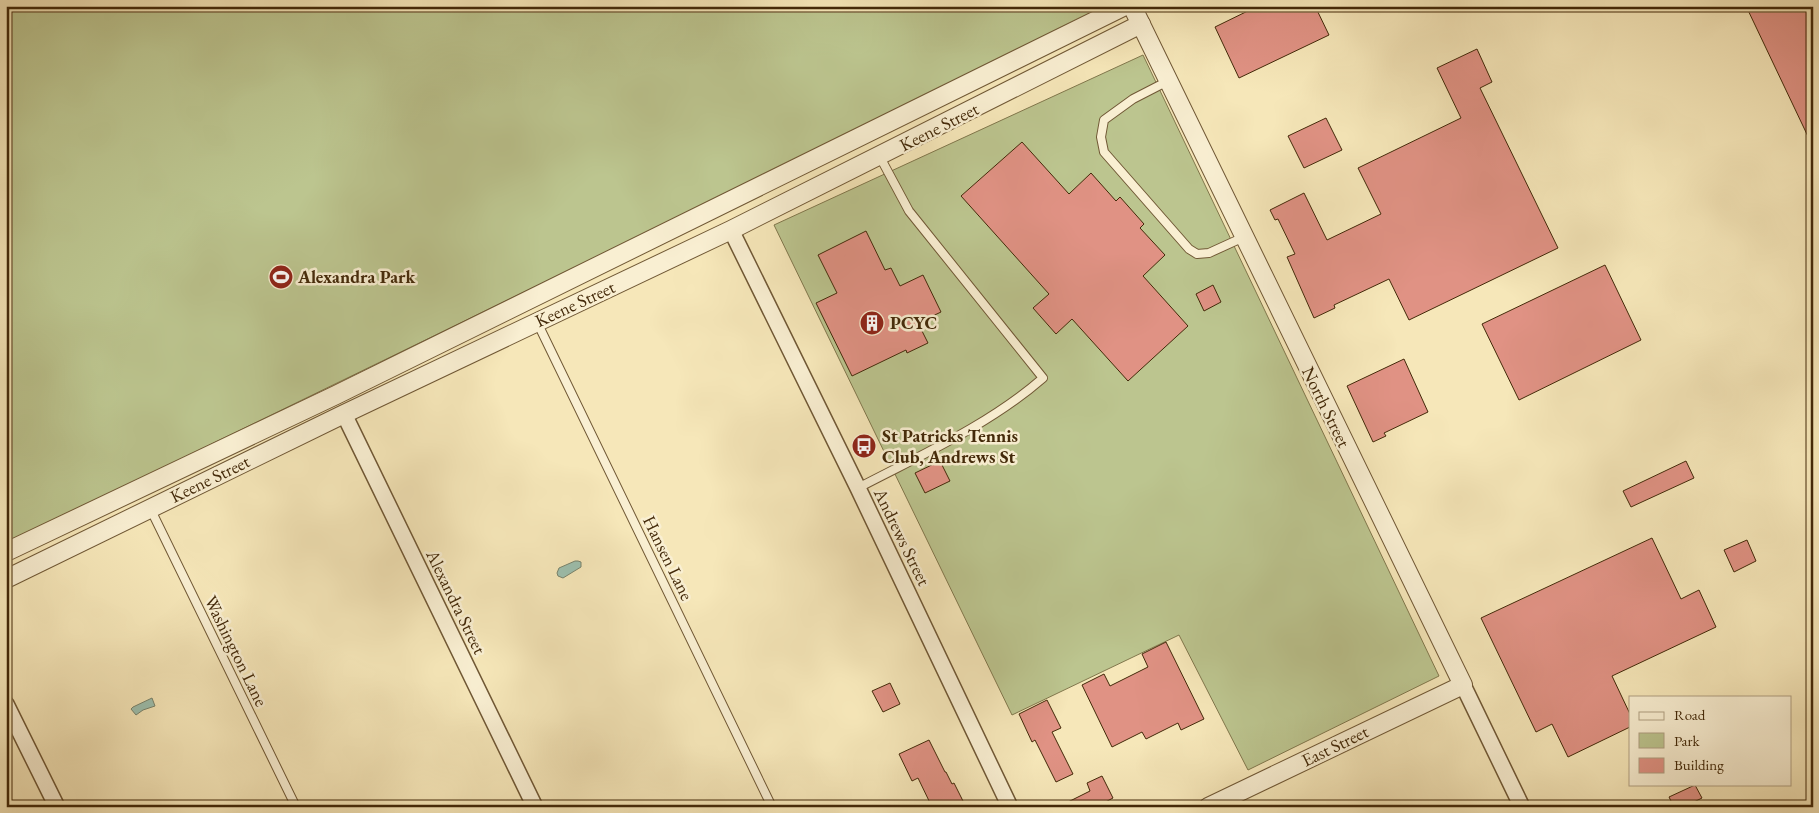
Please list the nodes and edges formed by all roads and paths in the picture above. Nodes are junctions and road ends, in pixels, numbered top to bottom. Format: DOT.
graph roads {
  1 [pos="1125,6"];
  2 [pos="1132,6"];
  3 [pos="1141,24"];
  4 [pos="1168,81"];
  5 [pos="880,157"];
  6 [pos="718,207"];
  7 [pos="730,230"];
  8 [pos="1244,237"];
  9 [pos="537,322"];
  10 [pos="336,395"];
  11 [pos="344,414"];
  12 [pos="858,488"];
  13 [pos="150,508"];
  14 [pos="6,552"];
  15 [pos="6,579"];
  16 [pos="1463,685"];
  17 [pos="6,704"];
  18 [pos="57,807"];
  19 [pos="296,807"];
  20 [pos="534,807"];
  21 [pos="772,807"];
  22 [pos="1010,807"];
  23 [pos="1208,807"];
  24 [pos="1522,807"];
  1 -- 6 [label="street, Keene Street"];
  2 -- 3 [label="street, North Street"];
  3 -- 4 [label="street, North Street"];
  3 -- 5 [label="street, Keene Street"];
  4 -- 8 [label="street, North Street"];
  4 -- 8 [label="lane"];
  5 -- 7 [label="street, Keene Street"];
  5 -- 12 [label="lane"];
  6 -- 7 [label="street"];
  6 -- 10 [label="street, Keene Street"];
  7 -- 9 [label="street, Keene Street"];
  7 -- 12 [label="street, Andrews Street"];
  8 -- 16 [label="street, North Street"];
  9 -- 11 [label="street, Keene Street"];
  9 -- 21 [label="lane, Hansen Lane"];
  10 -- 11 [label="street"];
  10 -- 14 [label="street, Keene Street"];
  11 -- 13 [label="street, Keene Street"];
  11 -- 20 [label="street, Alexandra Street"];
  12 -- 22 [label="street, Andrews Street"];
  13 -- 15 [label="street, Keene Street"];
  13 -- 19 [label="lane, Washington Lane"];
  16 -- 23 [label="street, East Street"];
  16 -- 24 [label="street, North Street"];
  17 -- 18 [label="street"];
}
